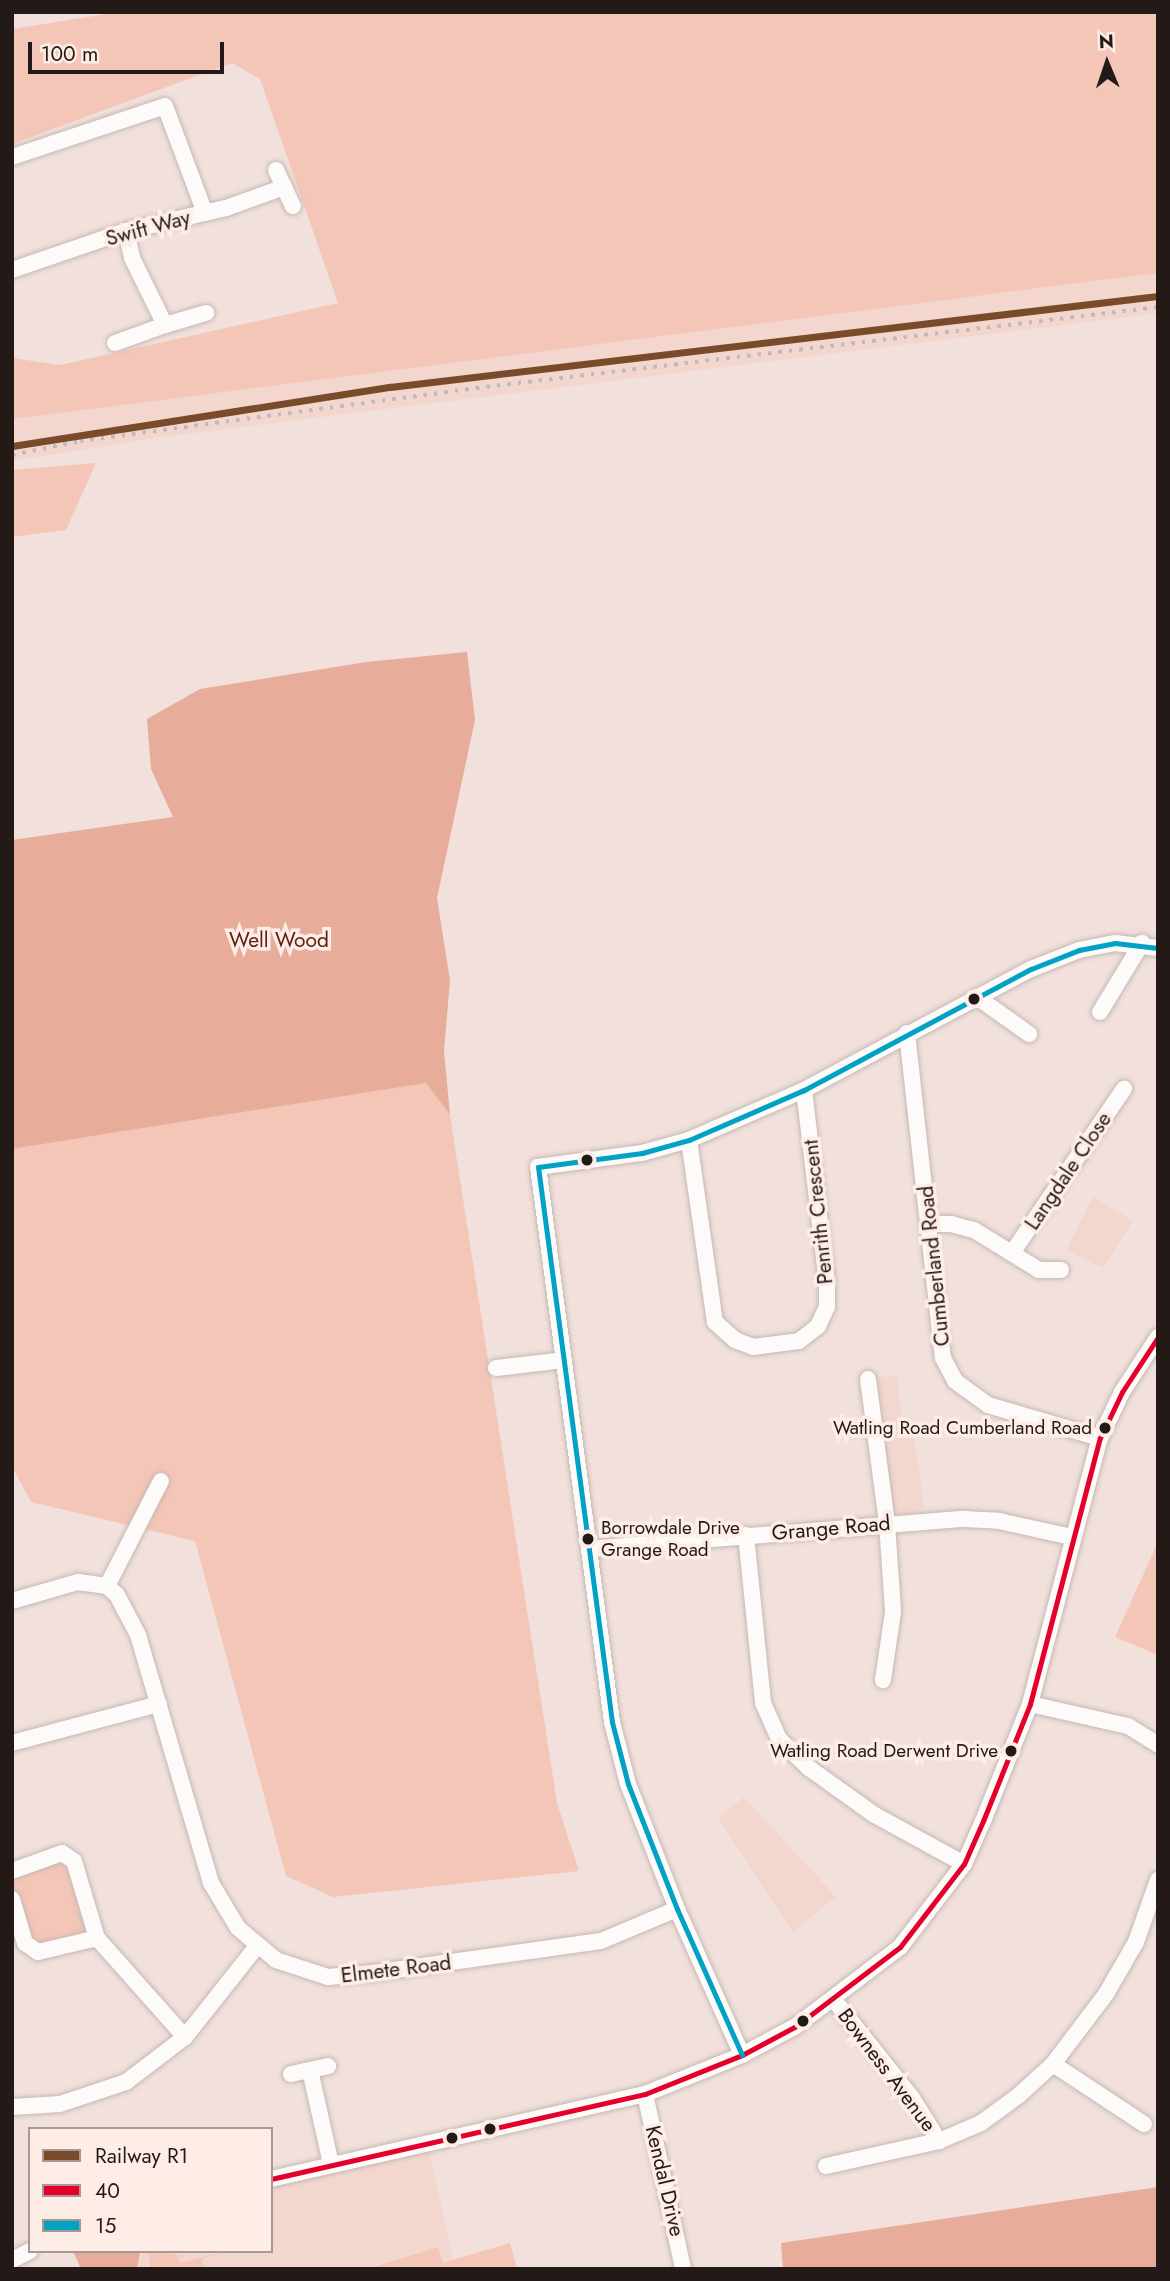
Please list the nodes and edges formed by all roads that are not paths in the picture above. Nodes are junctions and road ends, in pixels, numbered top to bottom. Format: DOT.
graph roads {
  1 [pos="12,157"];
  2 [pos="276,170"];
  3 [pos="284,187"];
  4 [pos="293,206"];
  5 [pos="205,213"];
  6 [pos="126,231"];
  7 [pos="12,270"];
  8 [pos="206,313"];
  9 [pos="165,325"];
  10 [pos="115,343"];
  11 [pos="1150,945"];
  12 [pos="977,997"];
  13 [pos="1100,1012"];
  14 [pos="907,1033"];
  15 [pos="1029,1034"];
  16 [pos="1124,1089"];
  17 [pos="804,1090"];
  18 [pos="689,1140"];
  19 [pos="930,1224"];
  20 [pos="1012,1253"];
  21 [pos="1061,1270"];
  22 [pos="1158,1337"];
  23 [pos="564,1360"];
  24 [pos="496,1368"];
  25 [pos="868,1378"];
  26 [pos="1100,1438"];
  27 [pos="161,1481"];
  28 [pos="887,1523"];
  29 [pos="746,1535"];
  30 [pos="1072,1537"];
  31 [pos="589,1549"];
  32 [pos="107,1586"];
  33 [pos="12,1601"];
  34 [pos="883,1680"];
  35 [pos="159,1704"];
  36 [pos="1030,1704"];
  37 [pos="12,1743"];
  38 [pos="1158,1745"];
  39 [pos="964,1864"];
  40 [pos="12,1871"];
  41 [pos="1158,1880"];
  42 [pos="12,1899"];
  43 [pos="677,1909"];
  44 [pos="97,1938"];
  45 [pos="258,1945"];
  46 [pos="834,2000"];
  47 [pos="185,2037"];
  48 [pos="742,2055"];
  49 [pos="1053,2064"];
  50 [pos="328,2066"];
  51 [pos="310,2070"];
  52 [pos="291,2074"];
  53 [pos="645,2094"];
  54 [pos="12,2107"];
  55 [pos="1143,2124"];
  56 [pos="939,2141"];
  57 [pos="331,2164"];
  58 [pos="826,2166"];
  59 [pos="273,2178"];
  60 [pos="28,2252"];
  61 [pos="12,2260"];
  62 [pos="683,2269"];
  1 -- 5 [label="street"];
  2 -- 3 [label="street"];
  3 -- 4 [label="street"];
  3 -- 5 [label="street, Swift Way"];
  5 -- 6 [label="street, Swift Way"];
  6 -- 7 [label="street, Swift Way"];
  6 -- 9 [label="street"];
  8 -- 9 [label="street"];
  9 -- 10 [label="street"];
  11 -- 12 [label="street"];
  11 -- 13 [label="street"];
  12 -- 14 [label="street"];
  12 -- 15 [label="street"];
  14 -- 17 [label="street"];
  14 -- 19 [label="street, Cumberland Road"];
  16 -- 20 [label="street, Langdale Close"];
  17 -- 18 [label="street"];
  17 -- 18 [label="street, Penrith Crescent"];
  18 -- 23 [label="street"];
  19 -- 20 [label="street, Langdale Close"];
  19 -- 26 [label="street, Cumberland Road"];
  20 -- 21 [label="street, Langdale Close"];
  22 -- 26 [label="street"];
  23 -- 24 [label="street"];
  23 -- 31 [label="street"];
  25 -- 28 [label="street"];
  26 -- 30 [label="street"];
  27 -- 32 [label="street"];
  28 -- 29 [label="street, Grange Road"];
  28 -- 30 [label="street, Grange Road"];
  28 -- 34 [label="street"];
  29 -- 31 [label="street, Grange Road"];
  29 -- 39 [label="street"];
  30 -- 36 [label="street"];
  31 -- 43 [label="street"];
  32 -- 33 [label="street"];
  32 -- 35 [label="street, Elmete Road"];
  35 -- 37 [label="street"];
  35 -- 45 [label="street, Elmete Road"];
  36 -- 38 [label="street"];
  36 -- 39 [label="street"];
  39 -- 46 [label="street"];
  40 -- 44 [label="street"];
  41 -- 49 [label="street"];
  42 -- 44 [label="street"];
  43 -- 45 [label="street, Elmete Road"];
  43 -- 48 [label="street"];
  44 -- 47 [label="street"];
  45 -- 47 [label="street"];
  46 -- 48 [label="street"];
  46 -- 56 [label="street, Bowness Avenue"];
  47 -- 54 [label="street"];
  48 -- 53 [label="street"];
  49 -- 55 [label="street"];
  49 -- 56 [label="street"];
  50 -- 51 [label="street"];
  51 -- 52 [label="street"];
  51 -- 57 [label="street"];
  53 -- 57 [label="street"];
  53 -- 62 [label="street, Kendal Drive"];
  56 -- 58 [label="street"];
  57 -- 59 [label="street"];
  60 -- 61 [label="street"];
}
